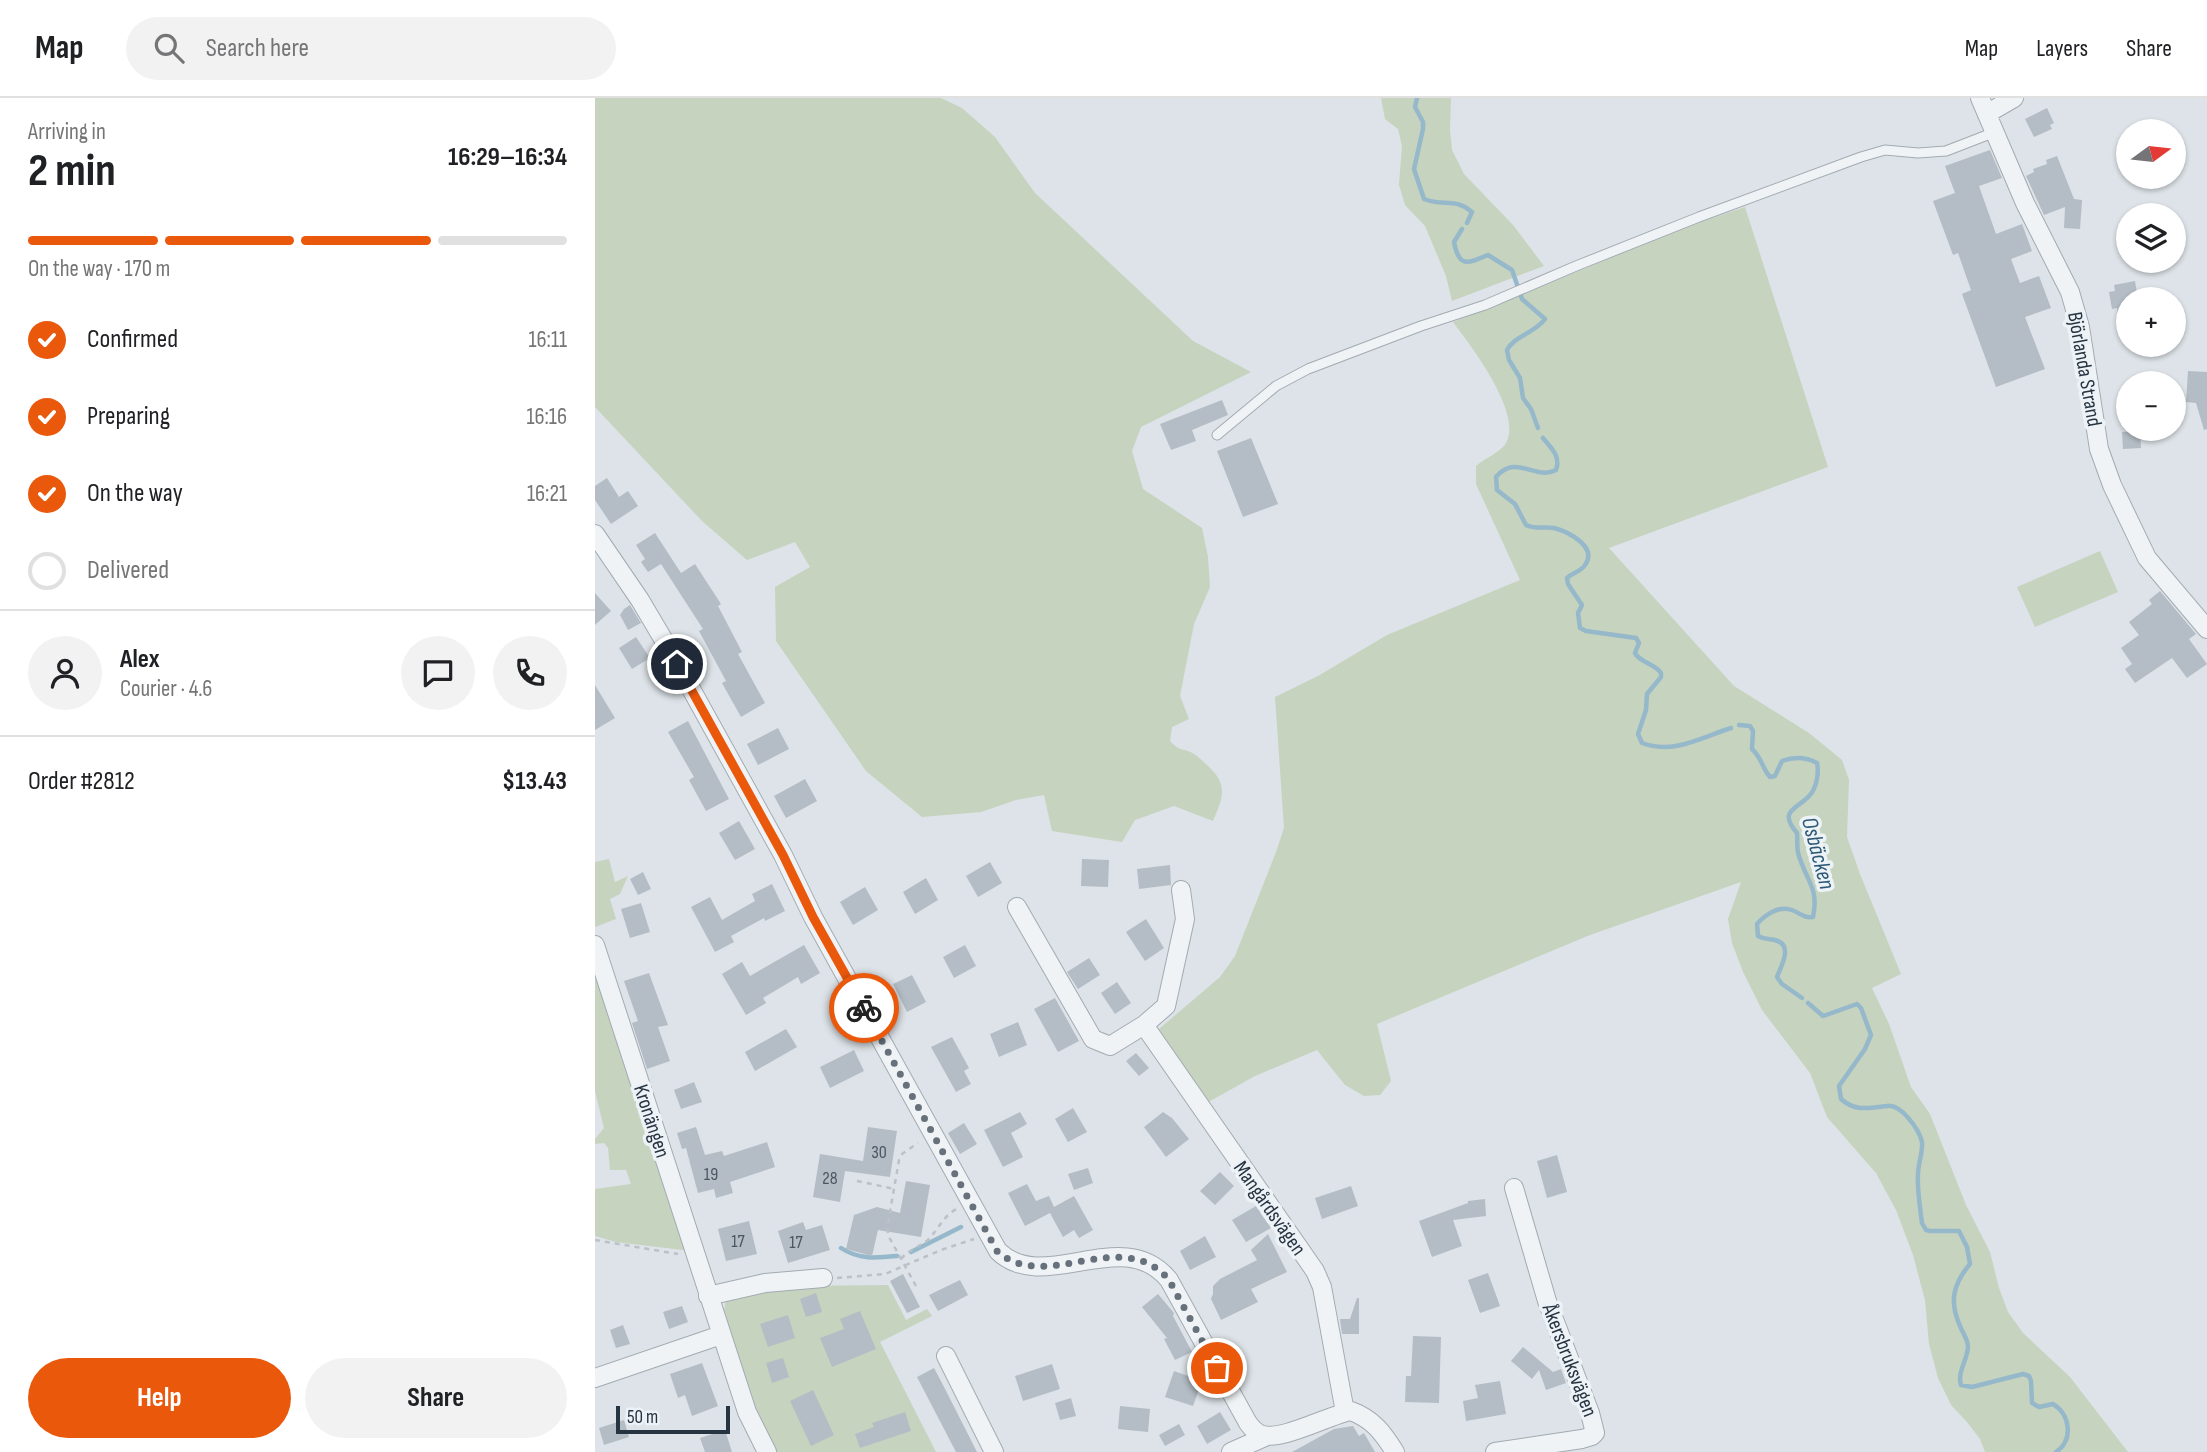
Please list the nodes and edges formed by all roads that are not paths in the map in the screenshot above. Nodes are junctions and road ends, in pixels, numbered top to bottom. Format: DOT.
graph roads {
  1 [pos="2014,98"];
  2 [pos="1984,106"];
  3 [pos="1995,132"];
  4 [pos="1217,435"];
  5 [pos="595,534"];
  6 [pos="2207,629"];
  7 [pos="1181,890"];
  8 [pos="1017,906"];
  9 [pos="595,946"];
  10 [pos="1144,1025"];
  11 [pos="1514,1188"];
  12 [pos="823,1278"];
  13 [pos="708,1296"];
  14 [pos="721,1335"];
  15 [pos="946,1356"];
  16 [pos="595,1378"];
  17 [pos="1345,1412"];
  18 [pos="1267,1436"];
  19 [pos="767,1452"];
  20 [pos="994,1452"];
  21 [pos="1231,1452"];
  22 [pos="1395,1452"];
  23 [pos="1496,1452"];
  1 -- 2 [label="street"];
  2 -- 3 [label="street, Björlanda Strand"];
  3 -- 4 [label="lane"];
  3 -- 6 [label="street, Björlanda Strand"];
  5 -- 18 [label="street"];
  7 -- 10 [label="street"];
  8 -- 10 [label="street"];
  9 -- 13 [label="street, Kronängen"];
  10 -- 17 [label="street, Mangårdsvägen"];
  11 -- 23 [label="street, Åkersbruksvägen"];
  12 -- 13 [label="street"];
  13 -- 14 [label="street, Kronängen"];
  14 -- 16 [label="street"];
  14 -- 19 [label="street, Kronängen"];
  15 -- 20 [label="street"];
  17 -- 18 [label="street"];
  17 -- 22 [label="street"];
  18 -- 21 [label="street"];
}
